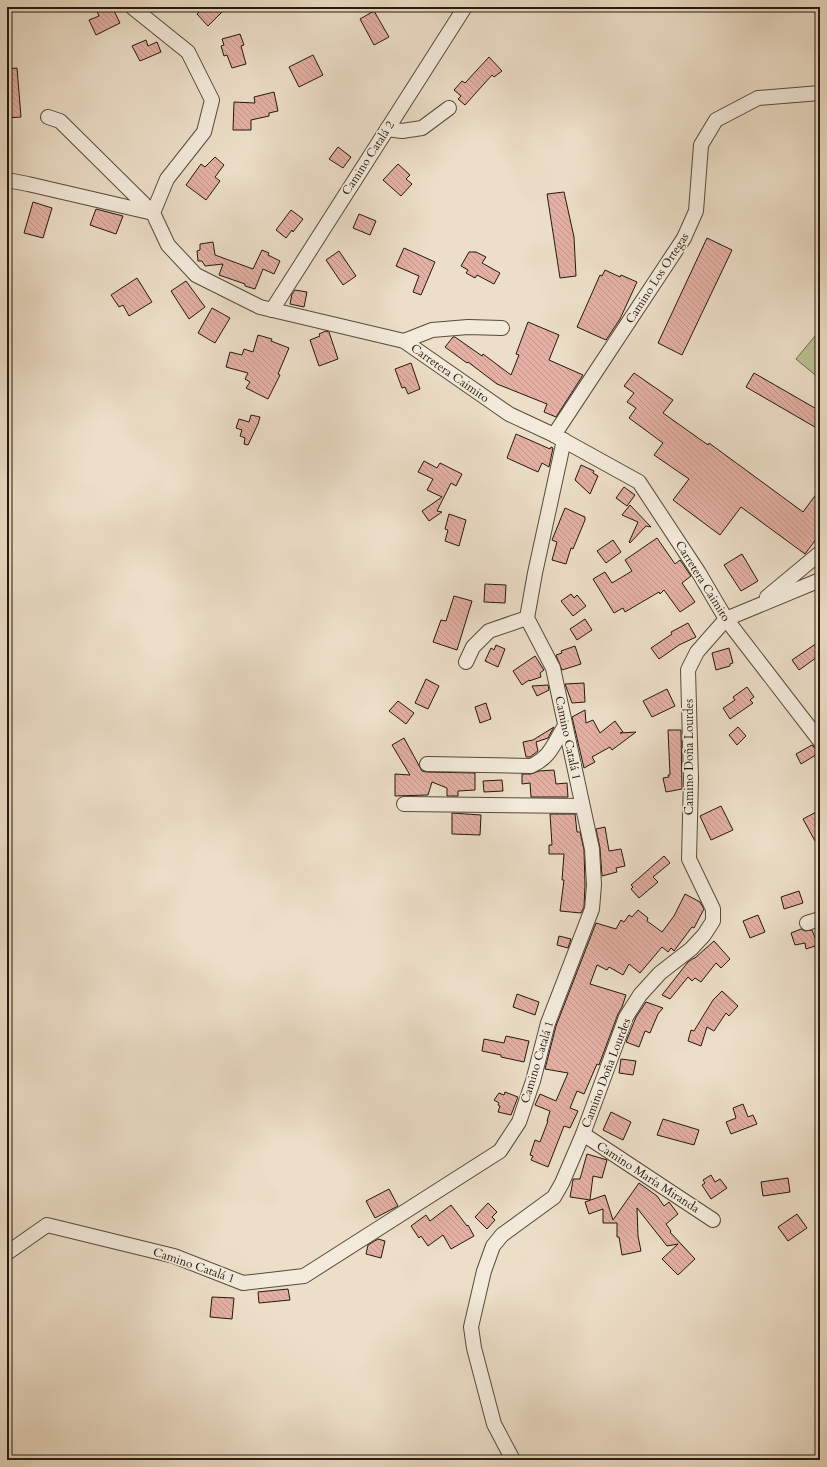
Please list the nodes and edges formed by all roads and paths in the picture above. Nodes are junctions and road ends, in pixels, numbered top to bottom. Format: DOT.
graph roads {
  1 [pos="132,7"];
  2 [pos="465,7"];
  3 [pos="820,93"];
  4 [pos="449,108"];
  5 [pos="48,117"];
  6 [pos="387,129"];
  7 [pos="7,180"];
  8 [pos="154,213"];
  9 [pos="272,310"];
  10 [pos="502,328"];
  11 [pos="404,341"];
  12 [pos="559,438"];
  13 [pos="820,553"];
  14 [pos="820,580"];
  15 [pos="756,606"];
  16 [pos="527,618"];
  17 [pos="726,619"];
  18 [pos="466,662"];
  19 [pos="565,726"];
  20 [pos="820,741"];
  21 [pos="427,764"];
  22 [pos="404,804"];
  23 [pos="582,806"];
  24 [pos="583,1134"];
  25 [pos="713,1220"];
  26 [pos="7,1253"];
  27 [pos="513,1460"];
  1 -- 8 [label="street"];
  2 -- 6 [label="street, Camino Catalá 2"];
  3 -- 12 [label="street, Camino Los Ortegas"];
  4 -- 6 [label="street"];
  5 -- 8 [label="street"];
  6 -- 9 [label="street, Camino Catalá 2"];
  7 -- 8 [label="street"];
  8 -- 9 [label="street, Carretera Caimito"];
  9 -- 11 [label="street, Carretera Caimito"];
  10 -- 11 [label="street"];
  11 -- 12 [label="street, Carretera Caimito"];
  12 -- 16 [label="street"];
  12 -- 17 [label="street, Carretera Caimito"];
  13 -- 15 [label="street"];
  14 -- 15 [label="street"];
  15 -- 17 [label="street"];
  16 -- 18 [label="street"];
  16 -- 19 [label="street, Camino Catalá 1"];
  17 -- 20 [label="street, Carretera Caimito"];
  17 -- 24 [label="street, Camino Doña Lourdes"];
  19 -- 21 [label="street"];
  19 -- 23 [label="street, Camino Catalá 1"];
  22 -- 23 [label="street"];
  23 -- 26 [label="street, Camino Catalá 1"];
  24 -- 25 [label="street, Camino María Miranda"];
  24 -- 27 [label="street, Camino Doña Lourdes"];
}
